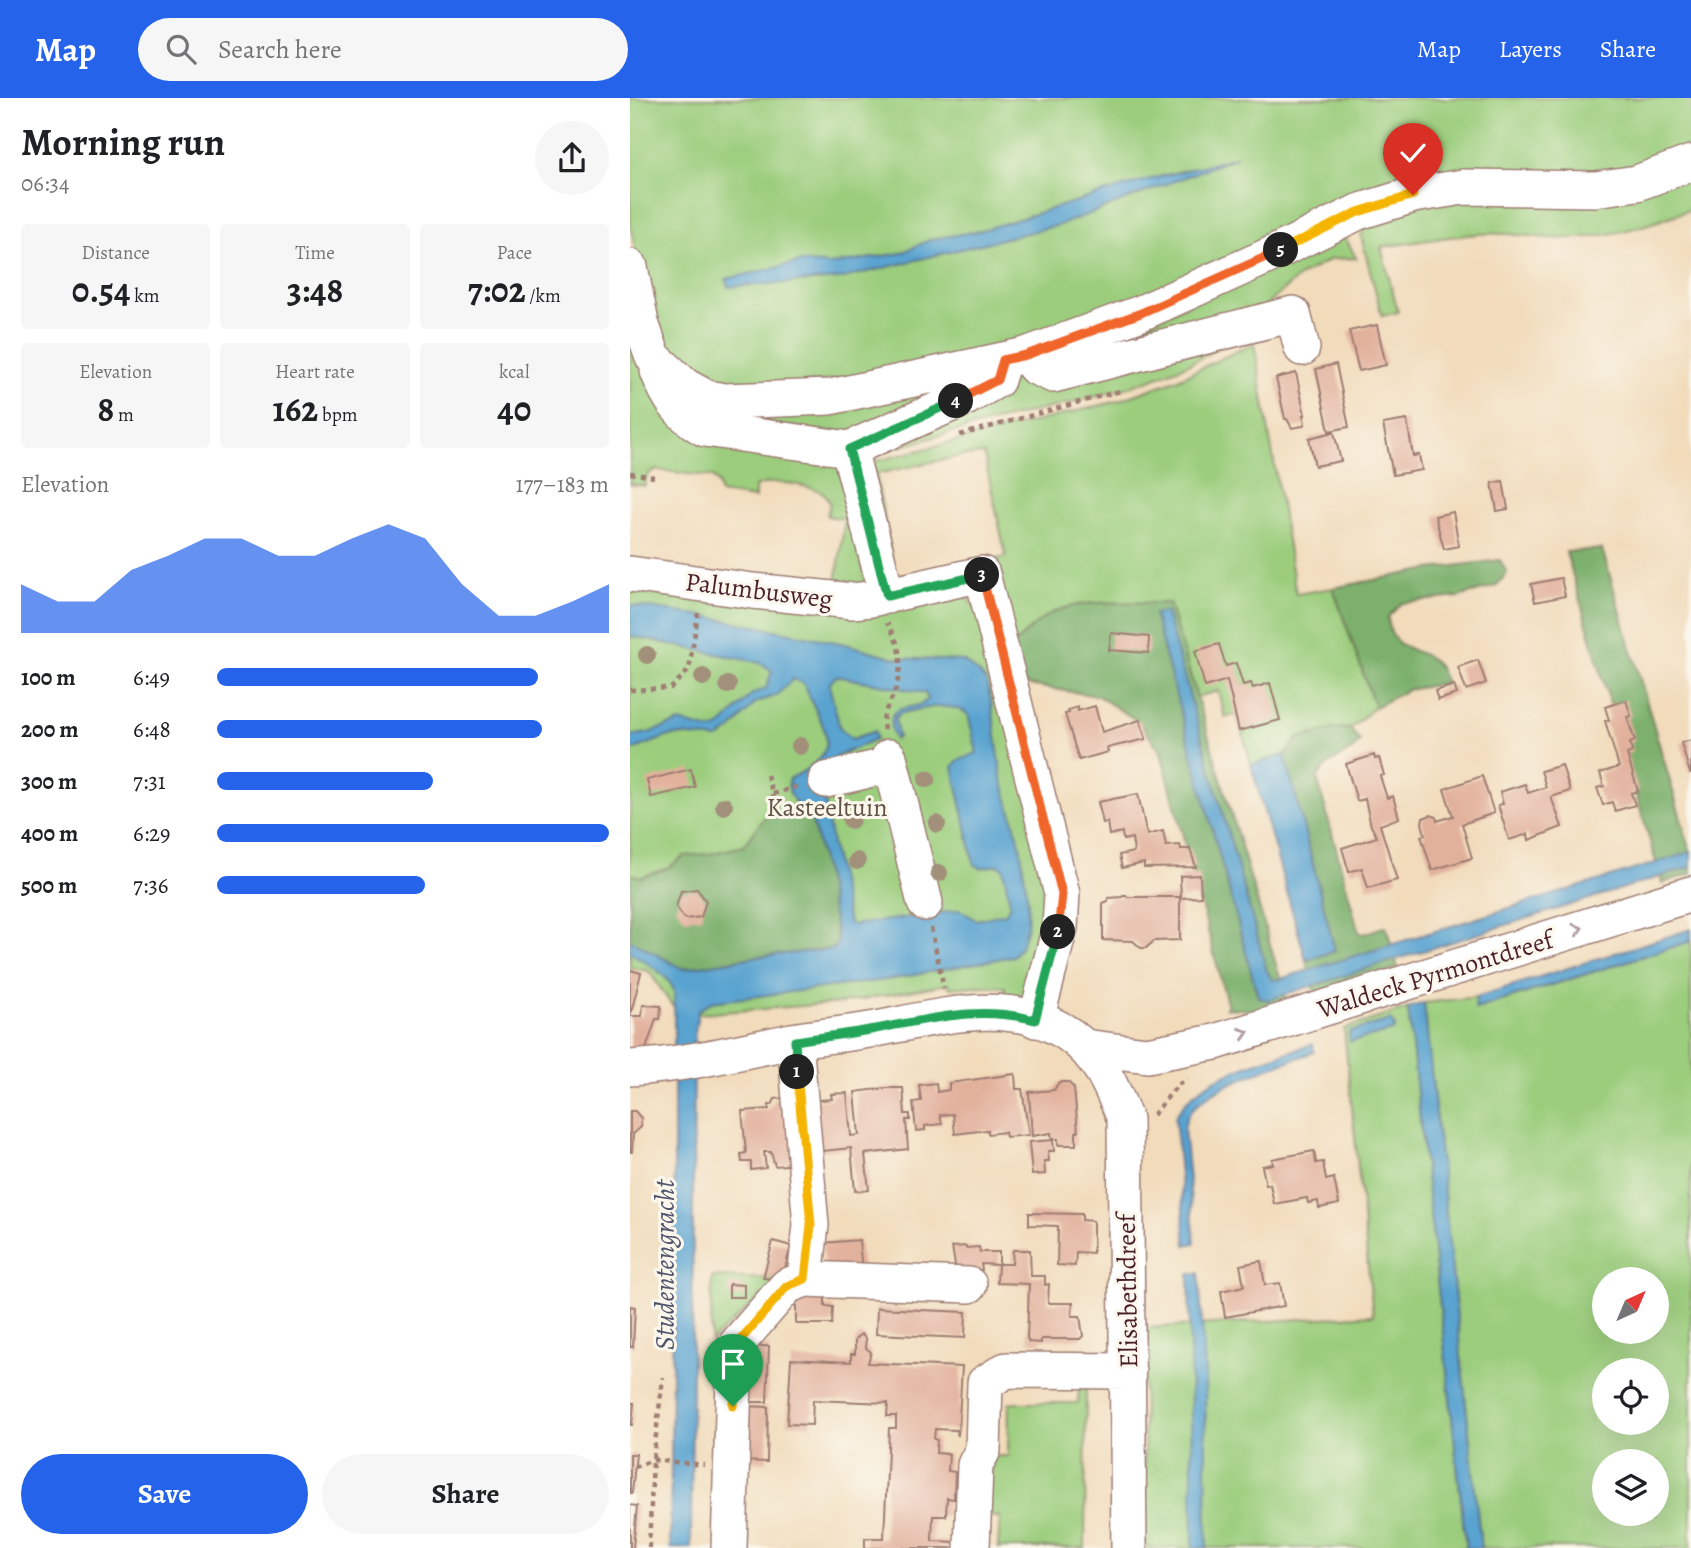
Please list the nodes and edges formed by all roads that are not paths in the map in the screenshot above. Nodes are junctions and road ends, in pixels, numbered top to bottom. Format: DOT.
graph roads {
  1 [pos="1691,163"];
  2 [pos="630,267"];
  3 [pos="1302,348"];
  4 [pos="653,357"];
  5 [pos="1014,357"];
  6 [pos="849,449"];
  7 [pos="630,574"];
  8 [pos="887,596"];
  9 [pos="826,780"];
  10 [pos="1691,894"];
  11 [pos="925,903"];
  12 [pos="1035,1020"];
  13 [pos="795,1041"];
  14 [pos="1084,1046"];
  15 [pos="1178,1050"];
  16 [pos="640,1068"];
  17 [pos="1125,1119"];
  18 [pos="805,1279"];
  19 [pos="970,1285"];
  20 [pos="1128,1371"];
  21 [pos="729,1548"];
  22 [pos="972,1548"];
  23 [pos="1129,1548"];
  1 -- 5 [label="street"];
  2 -- 4 [label="street"];
  3 -- 5 [label="street"];
  4 -- 5 [label="street"];
  4 -- 6 [label="street"];
  5 -- 6 [label="street"];
  6 -- 8 [label="street"];
  7 -- 8 [label="street, Palumbusweg"];
  8 -- 12 [label="street, Palumbusweg"];
  9 -- 11 [label="street"];
  15 -- 10 [label="street, Waldeck Pyrmontdreef, one-way"];
  12 -- 13 [label="street"];
  12 -- 14 [label="street"];
  13 -- 16 [label="street"];
  13 -- 18 [label="street"];
  14 -- 15 [label="street, Waldeck Pyrmontdreef"];
  14 -- 17 [label="street, Elisabethdreef"];
  15 -- 17 [label="street, Waldeck Pyrmontdreef"];
  17 -- 20 [label="street, Elisabethdreef"];
  18 -- 19 [label="street"];
  18 -- 21 [label="street"];
  20 -- 22 [label="street"];
  20 -- 23 [label="street, Elisabethdreef"];
}
